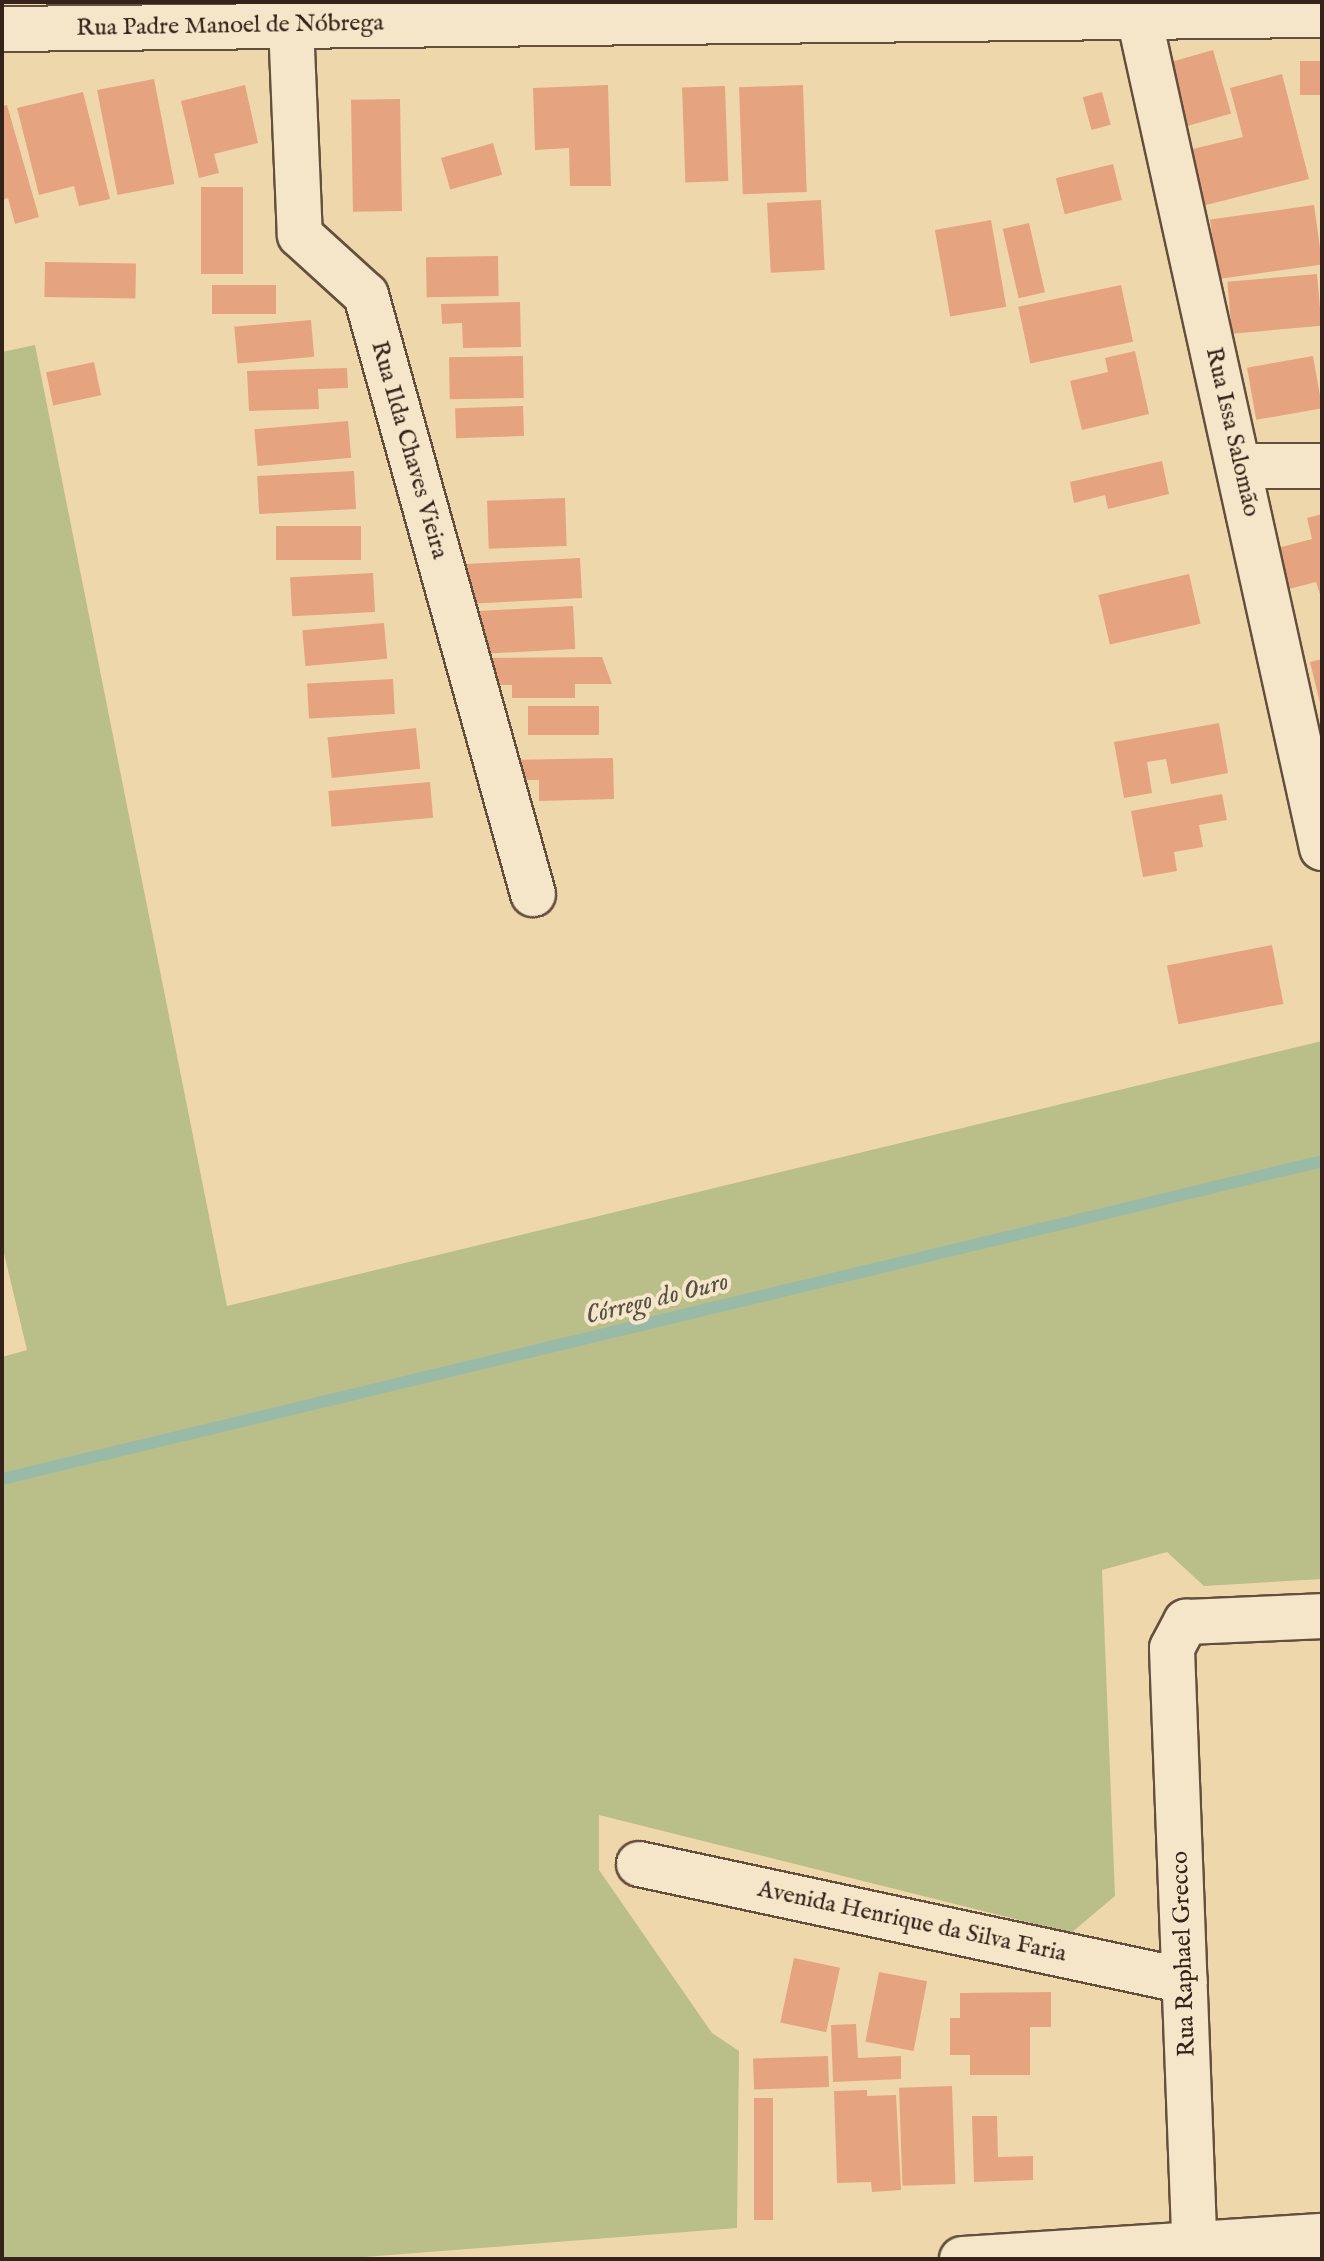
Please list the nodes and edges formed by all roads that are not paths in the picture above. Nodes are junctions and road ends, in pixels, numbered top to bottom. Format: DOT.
graph roads {
  1 [pos="1322,15"];
  2 [pos="1139,17"];
  3 [pos="291,24"];
  4 [pos="2,29"];
  5 [pos="1240,466"];
  6 [pos="1322,466"];
  7 [pos="1322,848"];
  8 [pos="533,894"];
  9 [pos="1322,1616"];
  10 [pos="639,1864"];
  11 [pos="1185,1981"];
  12 [pos="1322,2236"];
  13 [pos="1194,2251"];
  14 [pos="962,2259"];
  1 -- 2 [label="street, Rua Padre Manoel de Nóbrega"];
  2 -- 3 [label="street, Rua Padre Manoel de Nóbrega"];
  2 -- 5 [label="street, Rua Issa Salomão"];
  3 -- 4 [label="street, Rua Padre Manoel de Nóbrega"];
  3 -- 8 [label="street, Rua Ilda Chaves Vieira"];
  5 -- 6 [label="street"];
  5 -- 7 [label="street, Rua Issa Salomão"];
  9 -- 11 [label="street, Rua Raphael Grecco"];
  10 -- 11 [label="street, Avenida Henrique da Silva Faria"];
  11 -- 13 [label="street, Rua Raphael Grecco"];
  12 -- 13 [label="street"];
  13 -- 14 [label="street"];
}
